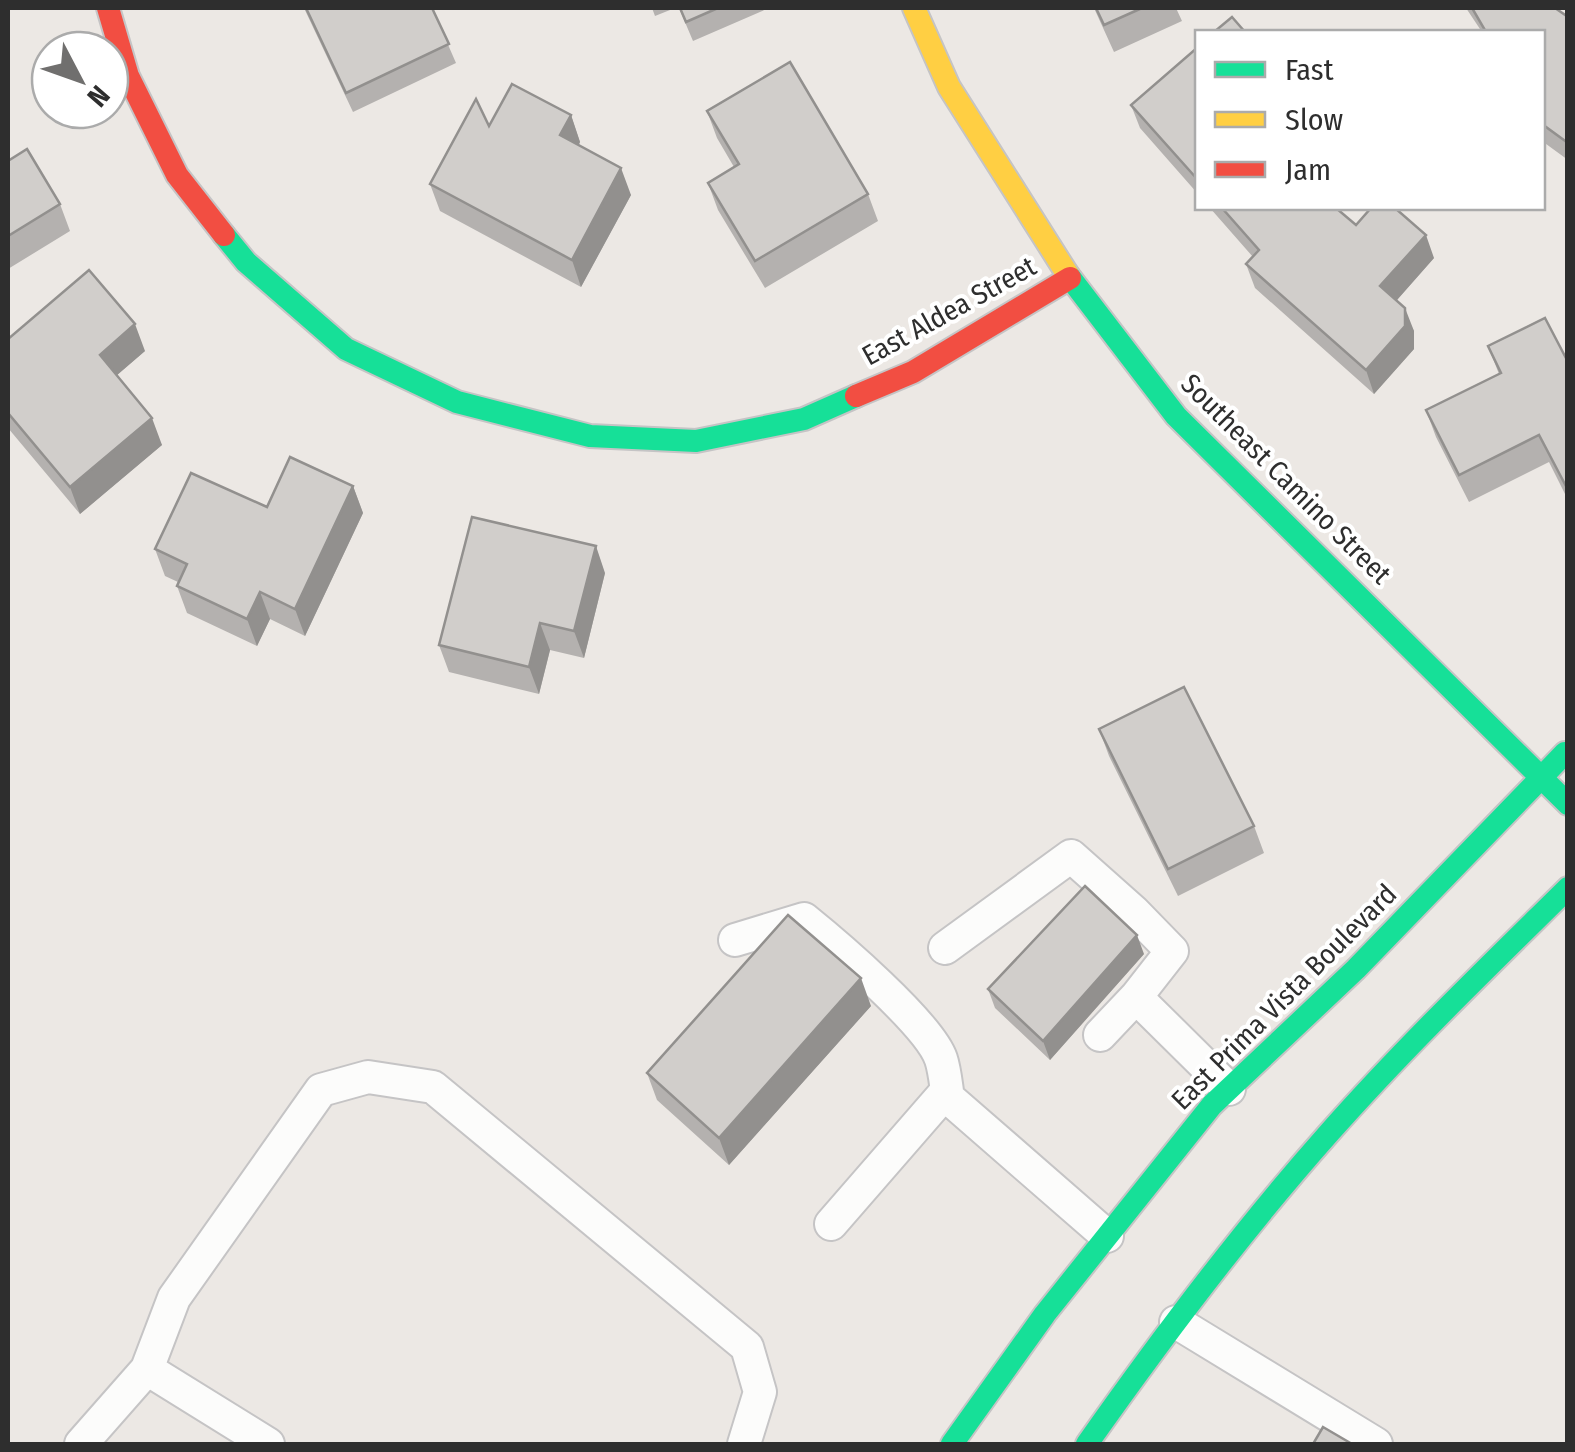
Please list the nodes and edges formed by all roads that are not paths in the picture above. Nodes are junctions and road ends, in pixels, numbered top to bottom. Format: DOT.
graph roads {
  1 [pos="108,8"];
  2 [pos="914,8"];
  3 [pos="1070,278"];
  4 [pos="1568,751"];
  5 [pos="1541,778"];
  6 [pos="1568,804"];
  7 [pos="1568,888"];
  8 [pos="735,940"];
  9 [pos="945,948"];
  10 [pos="1136,998"];
  11 [pos="1100,1035"];
  12 [pos="1229,1089"];
  13 [pos="948,1098"];
  14 [pos="831,1224"];
  15 [pos="1107,1236"];
  16 [pos="1176,1322"];
  17 [pos="147,1369"];
  18 [pos="82,1444"];
  19 [pos="268,1444"];
  20 [pos="744,1444"];
  21 [pos="952,1444"];
  22 [pos="1087,1444"];
  23 [pos="1376,1444"];
  1 -- 3 [label="street, East Aldea Street"];
  2 -- 3 [label="street, Southeast Camino Street"];
  3 -- 5 [label="street, Southeast Camino Street"];
  4 -- 5 [label="street, East Prima Vista Boulevard"];
  5 -- 6 [label="street, Southeast Camino Street"];
  5 -- 12 [label="street, East Prima Vista Boulevard"];
  7 -- 16 [label="street"];
  8 -- 13 [label="lane"];
  9 -- 10 [label="lane"];
  10 -- 11 [label="lane"];
  10 -- 12 [label="lane"];
  12 -- 15 [label="street, East Prima Vista Boulevard"];
  13 -- 14 [label="lane"];
  13 -- 15 [label="lane"];
  15 -- 21 [label="street, East Prima Vista Boulevard"];
  16 -- 22 [label="street"];
  16 -- 23 [label="lane"];
  17 -- 18 [label="lane"];
  17 -- 19 [label="lane"];
  17 -- 20 [label="lane"];
}
